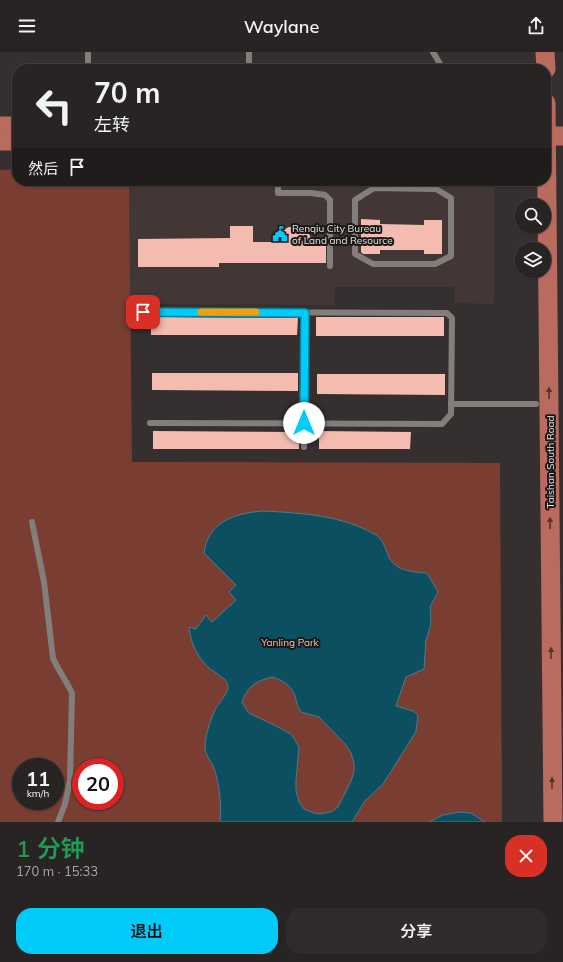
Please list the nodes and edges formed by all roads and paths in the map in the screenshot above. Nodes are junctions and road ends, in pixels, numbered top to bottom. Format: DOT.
graph roads {
  1 [pos="88,52"];
  2 [pos="249,52"];
  3 [pos="433,52"];
  4 [pos="532,52"];
  5 [pos="545,52"];
  6 [pos="88,64"];
  7 [pos="249,64"];
  8 [pos="441,64"];
  9 [pos="533,64"];
  10 [pos="546,64"];
  11 [pos="551,120"];
  12 [pos="563,120"];
  13 [pos="0,126"];
  14 [pos="12,126"];
  15 [pos="551,136"];
  16 [pos="563,136"];
  17 [pos="0,141"];
  18 [pos="12,141"];
  19 [pos="278,186"];
  20 [pos="534,186"];
  21 [pos="547,186"];
  22 [pos="403,189"];
  23 [pos="534,198"];
  24 [pos="330,266"];
  25 [pos="535,278"];
  26 [pos="143,312"];
  27 [pos="305,313"];
  28 [pos="451,404"];
  29 [pos="536,404"];
  30 [pos="150,423"];
  31 [pos="304,423"];
  32 [pos="304,447"];
  33 [pos="32,522"];
  34 [pos="58,822"];
  35 [pos="540,822"];
  36 [pos="553,822"];
  1 -- 6 [label="lane"];
  2 -- 7 [label="lane"];
  3 -- 8 [label="lane"];
  4 -- 9 [label="main road"];
  5 -- 10 [label="main road"];
  11 -- 12 [label="main road"];
  13 -- 14 [label="main road"];
  15 -- 16 [label="main road"];
  17 -- 18 [label="main road"];
  19 -- 24 [label="lane"];
  20 -- 23 [label="main road"];
  36 -- 21 [label="main road, Taishan South Road, one-way"];
  22 -- 22 [label="lane"];
  25 -- 29 [label="main road, Taishan South Road"];
  26 -- 27 [label="lane"];
  27 -- 28 [label="lane"];
  27 -- 31 [label="lane"];
  28 -- 29 [label="lane"];
  28 -- 31 [label="lane"];
  29 -- 35 [label="main road, Taishan South Road"];
  30 -- 31 [label="lane"];
  31 -- 32 [label="lane"];
  33 -- 34 [label="lane"];
}
